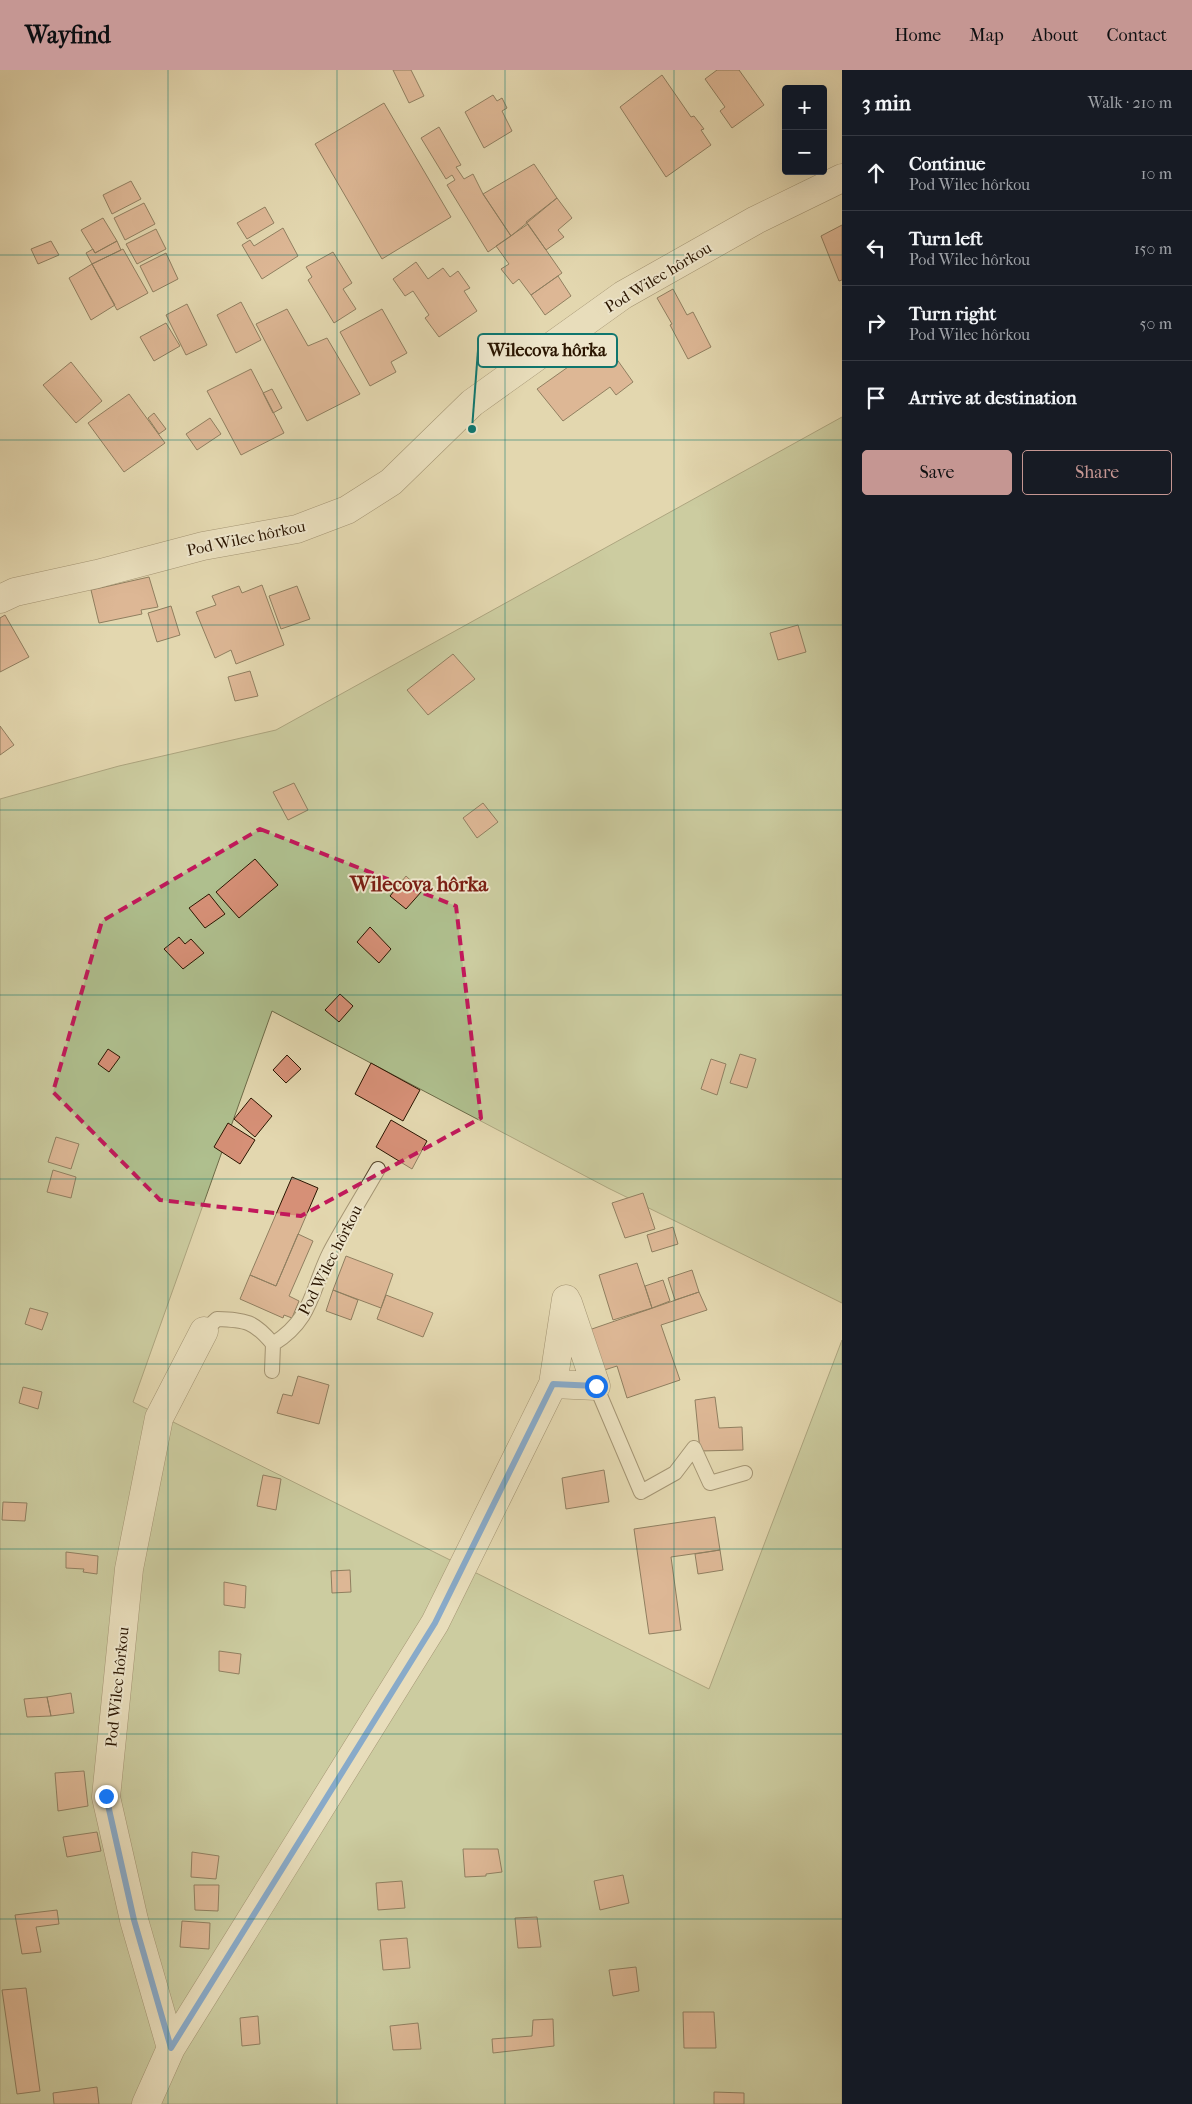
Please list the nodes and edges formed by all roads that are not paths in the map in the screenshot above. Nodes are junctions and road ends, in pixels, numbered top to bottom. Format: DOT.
graph roads {
  1 [pos="842,178"];
  2 [pos="0,599"];
  3 [pos="378,1169"];
  4 [pos="204,1331"];
  5 [pos="273,1344"];
  6 [pos="272,1371"];
  7 [pos="553,1384"];
  8 [pos="596,1386"];
  9 [pos="745,1473"];
  10 [pos="171,2048"];
  11 [pos="146,2104"];
  1 -- 2 [label="street, Pod Wilec hôrkou"];
  3 -- 5 [label="lane, Pod Wilec hôrkou"];
  4 -- 5 [label="lane"];
  4 -- 10 [label="street, Pod Wilec hôrkou"];
  5 -- 6 [label="lane"];
  7 -- 8 [label="street"];
  7 -- 8 [label="street"];
  7 -- 10 [label="street"];
  8 -- 9 [label="lane"];
  10 -- 11 [label="street"];
}
